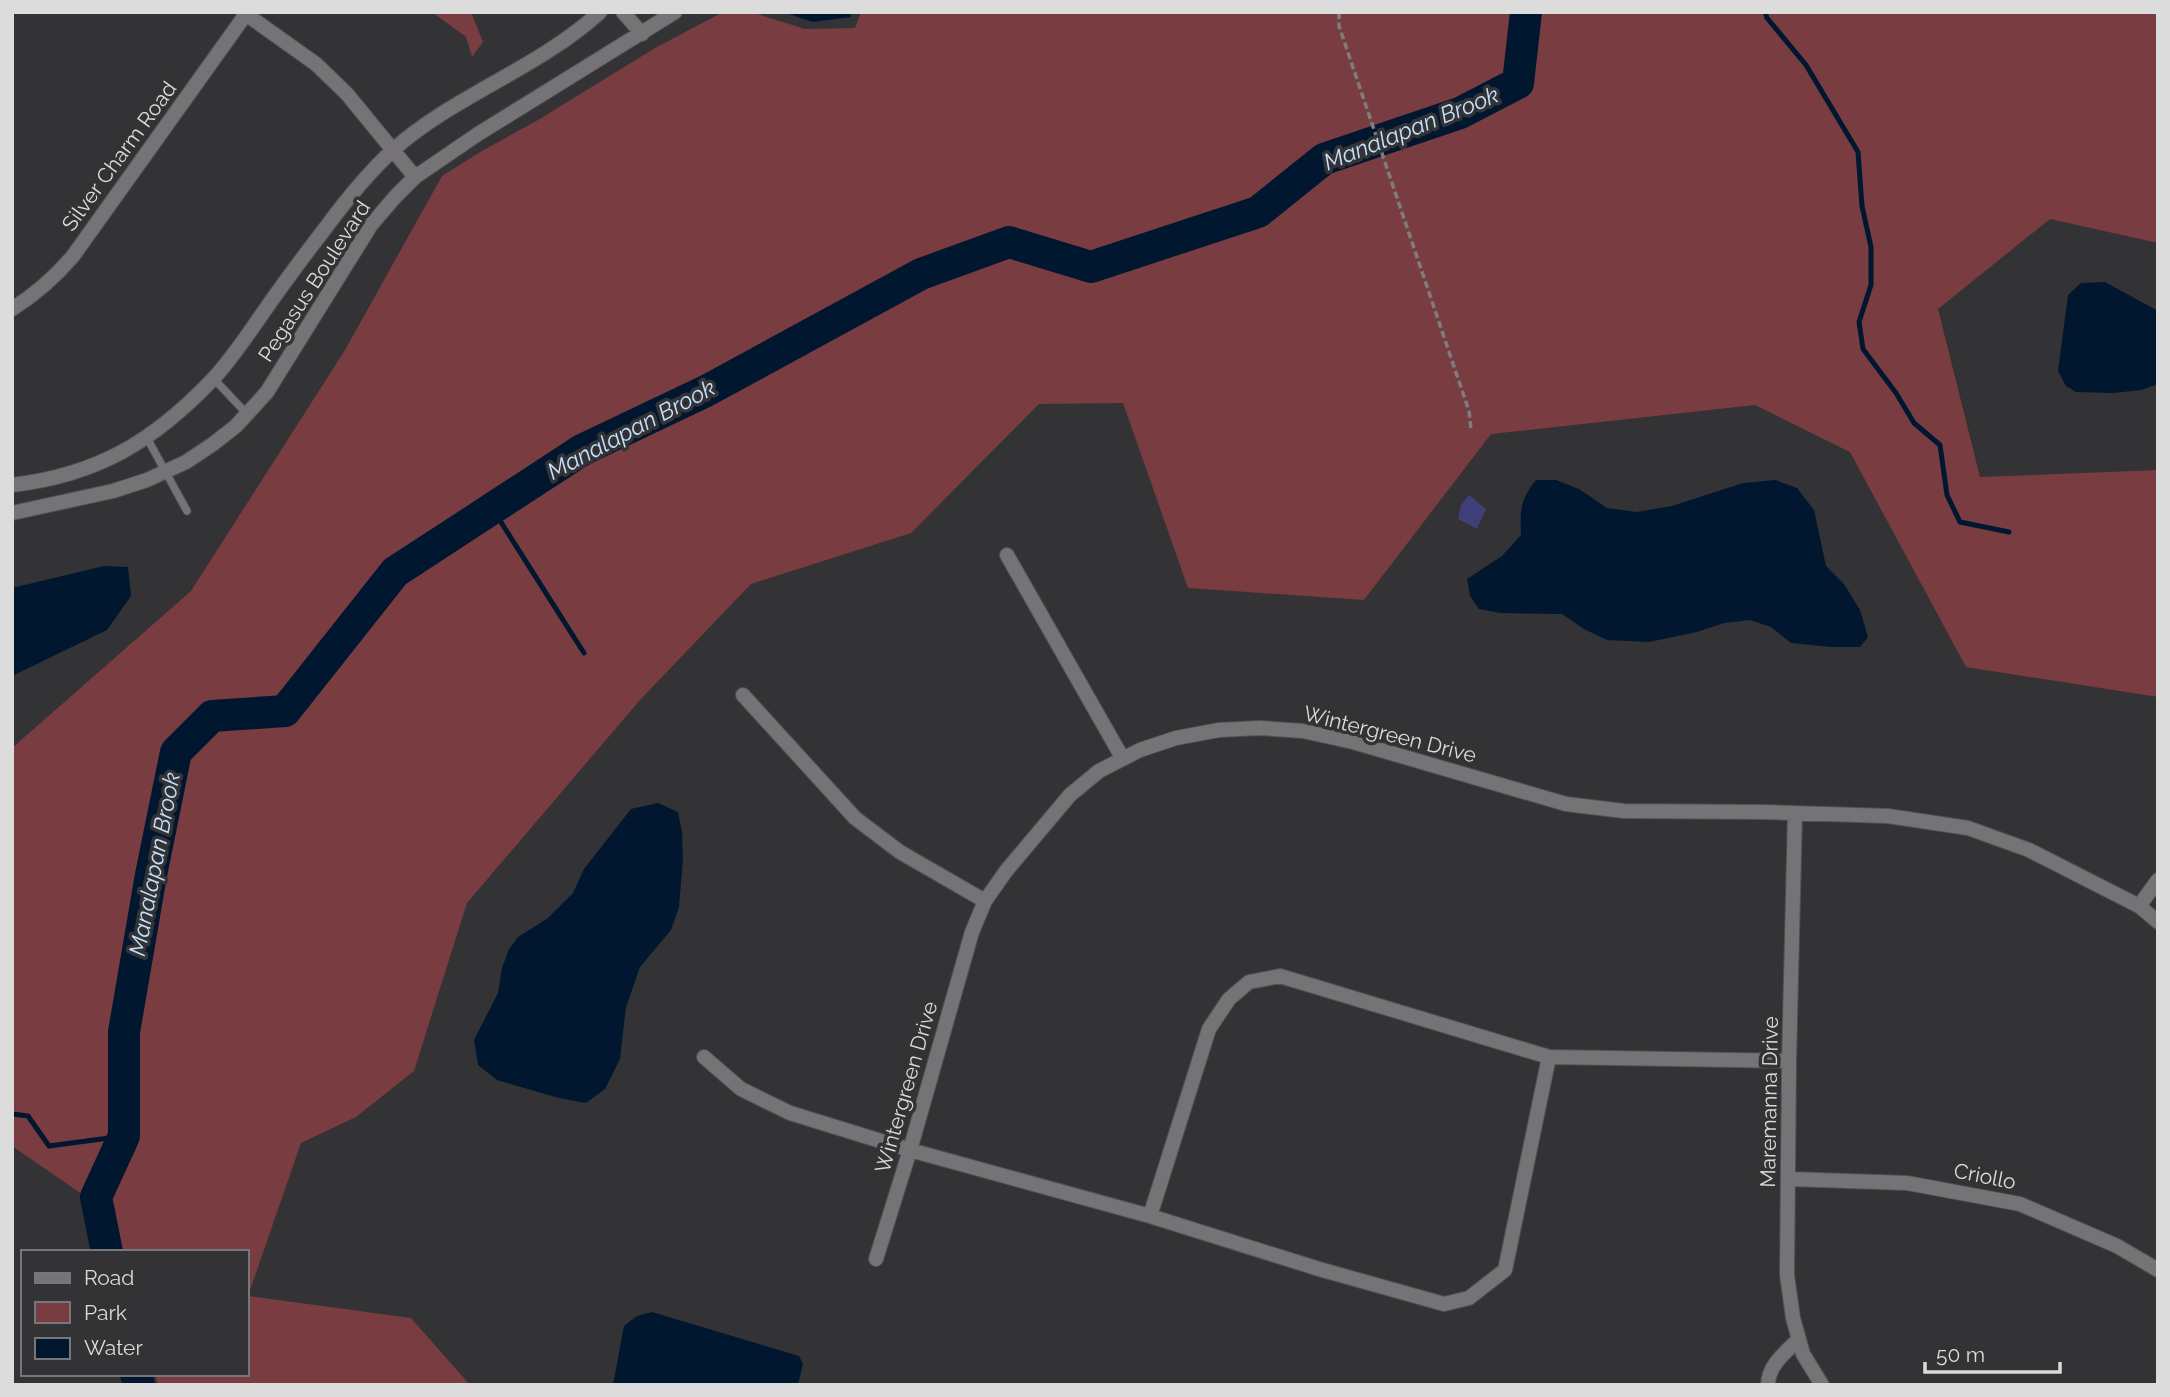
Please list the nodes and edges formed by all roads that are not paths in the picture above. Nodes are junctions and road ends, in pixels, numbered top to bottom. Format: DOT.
graph roads {
  1 [pos="600,12"];
  2 [pos="624,12"];
  3 [pos="675,12"];
  4 [pos="244,13"];
  5 [pos="642,34"];
  6 [pos="393,149"];
  7 [pos="415,177"];
  8 [pos="12,309"];
  9 [pos="214,379"];
  10 [pos="247,414"];
  11 [pos="147,438"];
  12 [pos="166,472"];
  13 [pos="12,485"];
  14 [pos="187,511"];
  15 [pos="12,513"];
  16 [pos="1007,555"];
  17 [pos="743,695"];
  18 [pos="1123,759"];
  19 [pos="1795,813"];
  20 [pos="2158,880"];
  21 [pos="985,901"];
  22 [pos="2139,906"];
  23 [pos="2158,922"];
  24 [pos="704,1057"];
  25 [pos="1549,1057"];
  26 [pos="1789,1061"];
  27 [pos="910,1150"];
  28 [pos="1789,1180"];
  29 [pos="1150,1216"];
  30 [pos="877,1259"];
  31 [pos="2158,1270"];
  32 [pos="1799,1339"];
  33 [pos="1768,1385"];
  34 [pos="1822,1385"];
  1 -- 6 [label="street, Pegasus Boulevard"];
  2 -- 5 [label="street"];
  3 -- 5 [label="street, Pegasus Boulevard"];
  4 -- 6 [label="street"];
  4 -- 8 [label="street, Silver Charm Road"];
  5 -- 7 [label="street, Pegasus Boulevard"];
  6 -- 7 [label="street"];
  6 -- 9 [label="street, Pegasus Boulevard"];
  7 -- 10 [label="street, Pegasus Boulevard"];
  9 -- 10 [label="lane"];
  9 -- 11 [label="street, Pegasus Boulevard"];
  10 -- 12 [label="street, Pegasus Boulevard"];
  11 -- 12 [label="lane"];
  11 -- 13 [label="street, Pegasus Boulevard"];
  12 -- 14 [label="lane"];
  12 -- 15 [label="street, Pegasus Boulevard"];
  16 -- 18 [label="street"];
  17 -- 21 [label="street"];
  18 -- 19 [label="street, Wintergreen Drive"];
  18 -- 21 [label="street, Wintergreen Drive"];
  19 -- 22 [label="street, Wintergreen Drive"];
  19 -- 26 [label="street, Maremanna Drive"];
  20 -- 22 [label="street"];
  21 -- 27 [label="street, Wintergreen Drive"];
  22 -- 23 [label="street, Wintergreen Drive"];
  24 -- 27 [label="street"];
  25 -- 26 [label="street"];
  25 -- 29 [label="street"];
  25 -- 29 [label="street"];
  26 -- 28 [label="street, Maremanna Drive"];
  27 -- 29 [label="street"];
  27 -- 30 [label="street, Wintergreen Drive"];
  28 -- 31 [label="street, Criollo"];
  28 -- 32 [label="street, Maremanna Drive"];
  32 -- 33 [label="street"];
  32 -- 34 [label="street, Maremanna Drive"];
}
